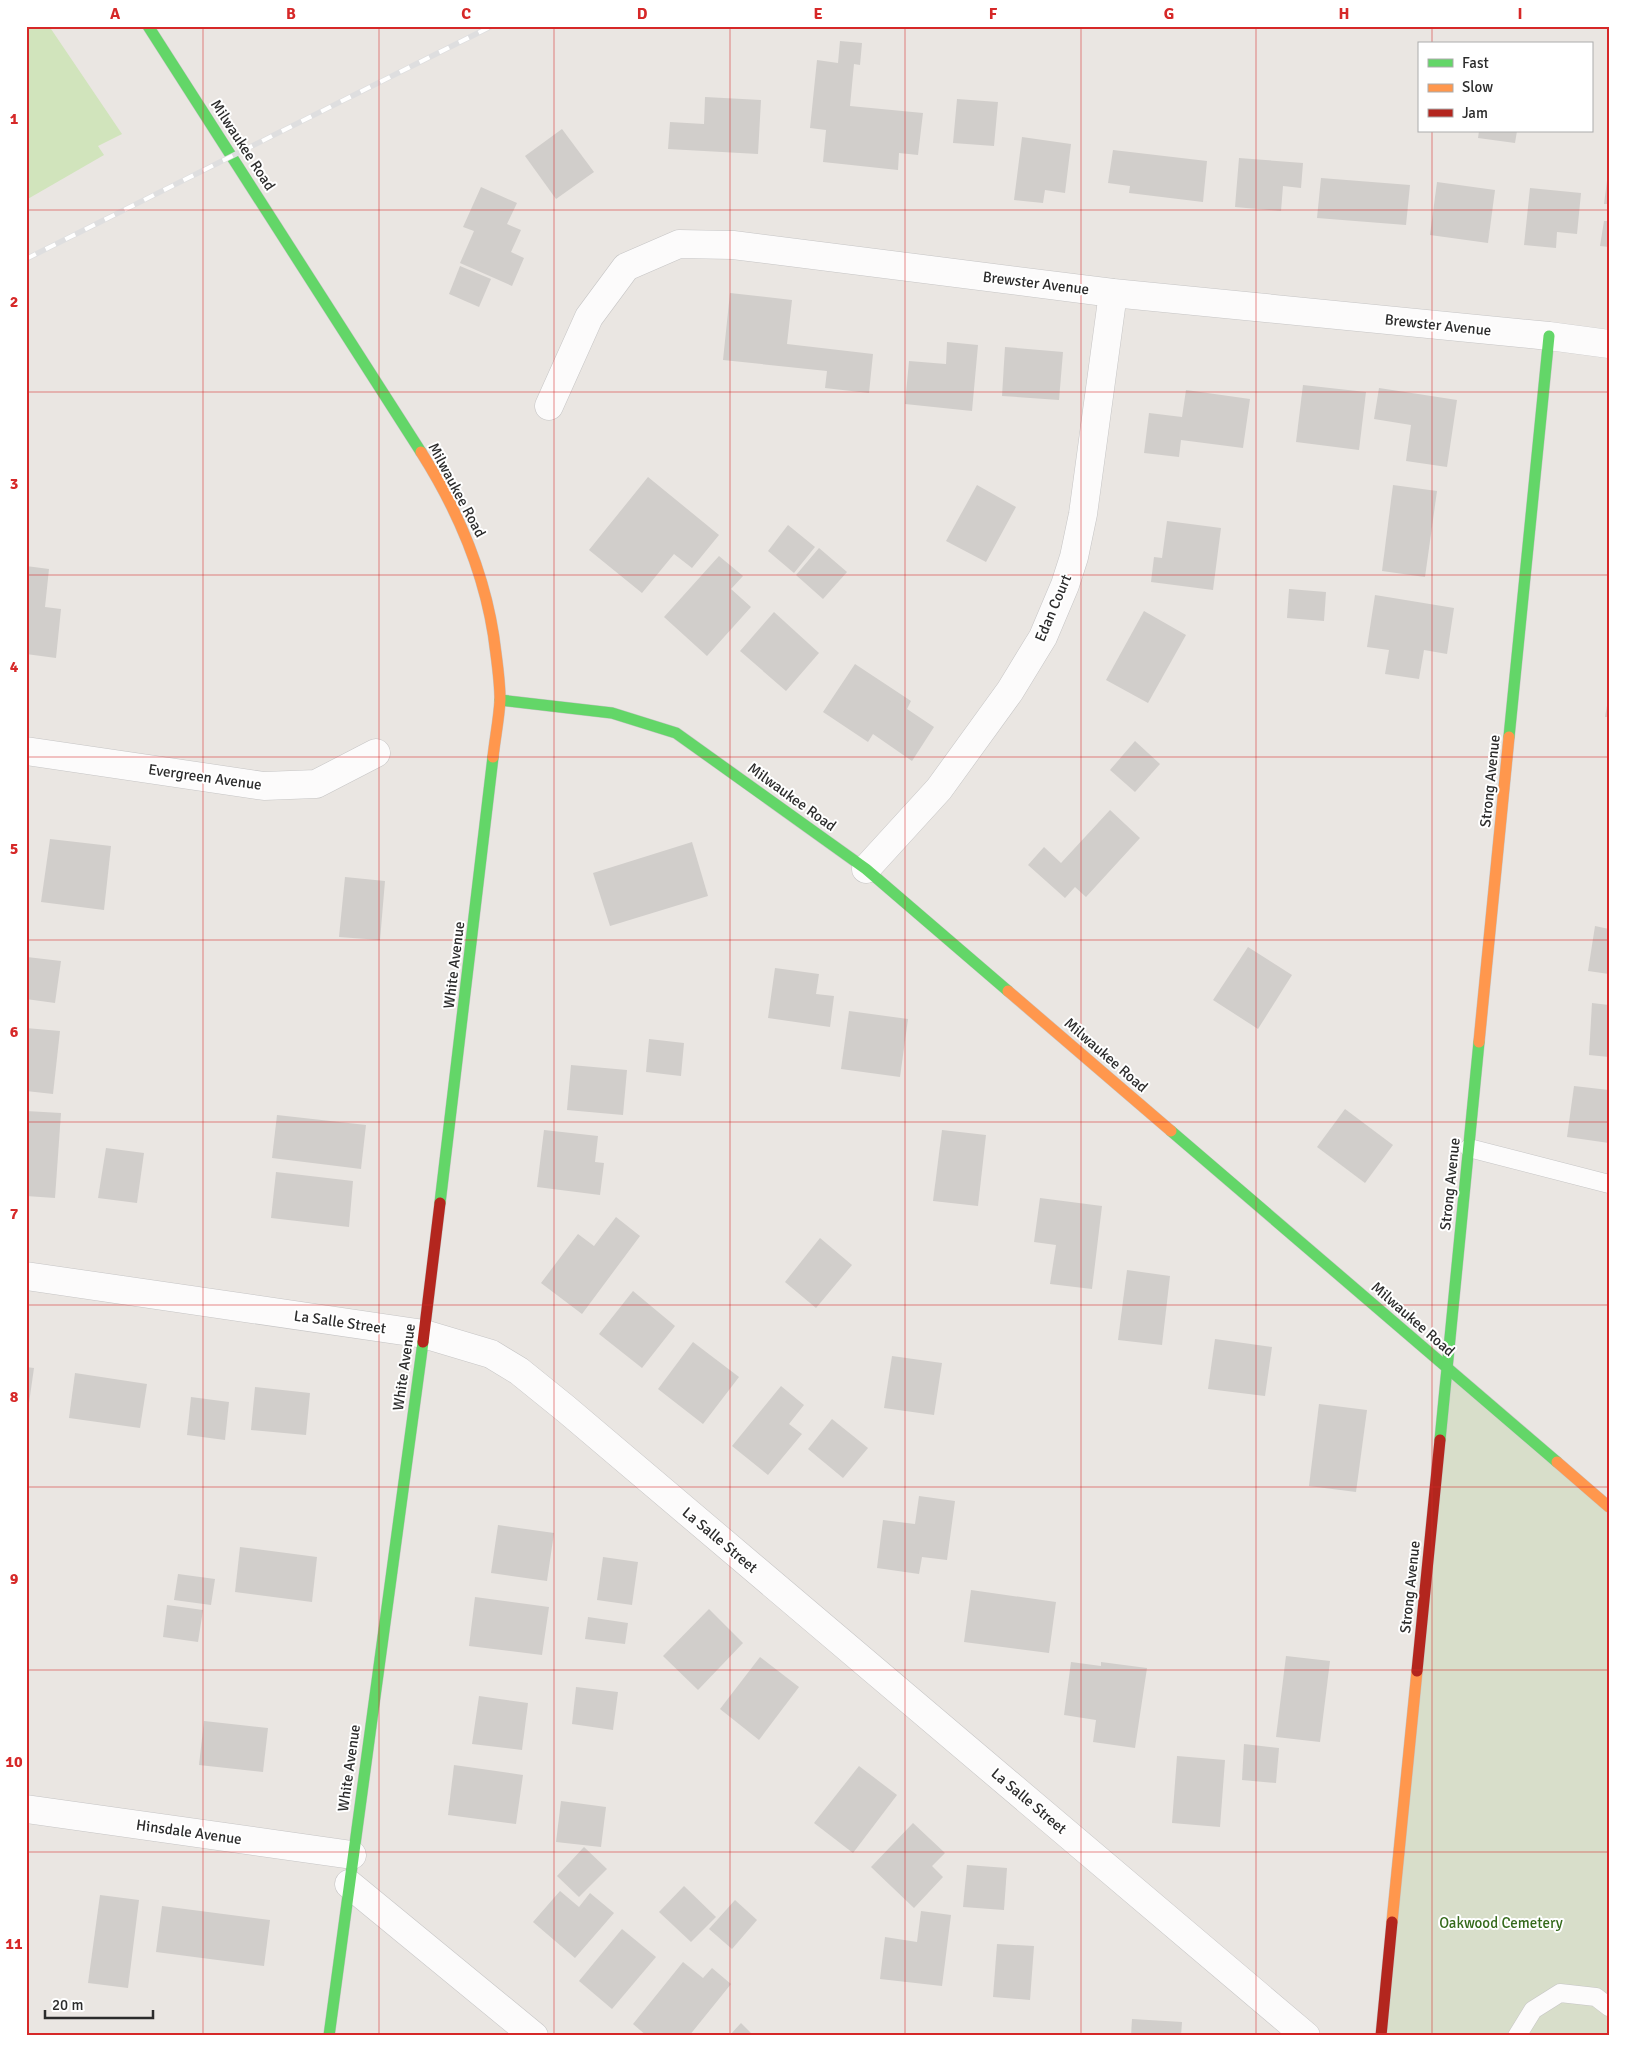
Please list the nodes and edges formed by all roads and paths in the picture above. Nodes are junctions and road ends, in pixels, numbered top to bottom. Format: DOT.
graph roads {
  1 [pos="148,26"];
  2 [pos="1113,293"];
  3 [pos="1549,336"];
  4 [pos="1609,344"];
  5 [pos="549,406"];
  6 [pos="500,700"];
  7 [pos="26,751"];
  8 [pos="376,753"];
  9 [pos="866,869"];
  10 [pos="1469,1148"];
  11 [pos="1609,1184"];
  12 [pos="26,1276"];
  13 [pos="424,1334"];
  14 [pos="1447,1368"];
  15 [pos="1609,1507"];
  16 [pos="26,1809"];
  17 [pos="352,1855"];
  18 [pos="348,1884"];
  19 [pos="1609,2007"];
  20 [pos="329,2036"];
  21 [pos="534,2036"];
  22 [pos="1306,2036"];
  23 [pos="1381,2036"];
  24 [pos="1517,2036"];
  1 -- 6 [label="street, Milwaukee Road"];
  2 -- 3 [label="street, Brewster Avenue"];
  2 -- 5 [label="street, Brewster Avenue"];
  2 -- 9 [label="street, Edan Court"];
  3 -- 4 [label="street, Brewster Avenue"];
  3 -- 10 [label="street, Strong Avenue"];
  6 -- 9 [label="street, Milwaukee Road"];
  6 -- 13 [label="street, White Avenue"];
  7 -- 8 [label="street, Evergreen Avenue"];
  9 -- 14 [label="street, Milwaukee Road"];
  10 -- 11 [label="lane"];
  10 -- 14 [label="street, Strong Avenue"];
  12 -- 13 [label="street, La Salle Street"];
  13 -- 17 [label="street, White Avenue"];
  13 -- 22 [label="street, La Salle Street"];
  14 -- 15 [label="street, Milwaukee Road"];
  14 -- 23 [label="street, Strong Avenue"];
  16 -- 17 [label="street, Hinsdale Avenue"];
  17 -- 18 [label="street, White Avenue"];
  18 -- 20 [label="street, White Avenue"];
  18 -- 21 [label="street"];
  19 -- 24 [label="lane"];
}
